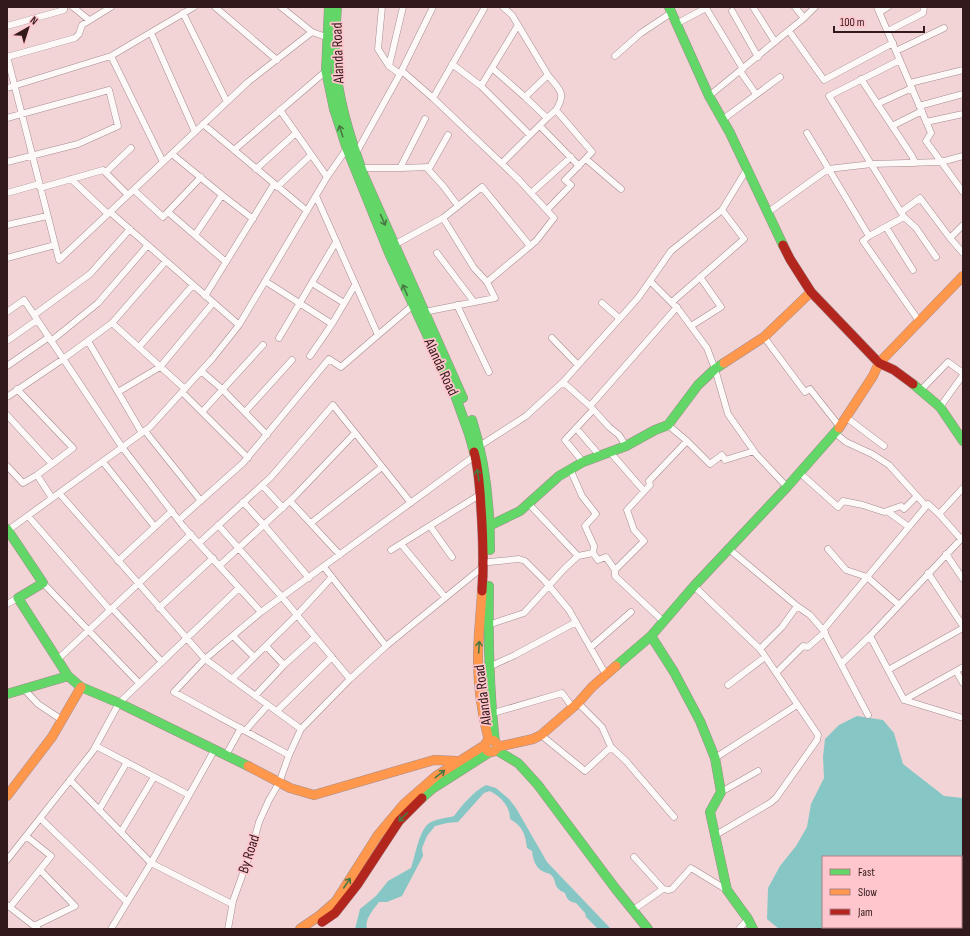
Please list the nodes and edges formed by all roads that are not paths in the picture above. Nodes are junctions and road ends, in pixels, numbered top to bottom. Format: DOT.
graph roads {
  1 [pos="64,7"];
  2 [pos="73,7"];
  3 [pos="111,7"];
  4 [pos="194,7"];
  5 [pos="215,7"];
  6 [pos="281,7"];
  7 [pos="329,7"];
  8 [pos="337,7"];
  9 [pos="382,7"];
  10 [pos="403,7"];
  11 [pos="433,7"];
  12 [pos="484,7"];
  13 [pos="504,7"];
  14 [pos="753,7"];
  15 [pos="795,7"];
  16 [pos="815,7"];
  17 [pos="888,7"];
  18 [pos="924,7"];
  19 [pos="879,9"];
  20 [pos="670,10"];
  21 [pos="732,11"];
  22 [pos="183,14"];
  23 [pos="804,18"];
  24 [pos="89,20"];
  25 [pos="518,24"];
  26 [pos="676,24"];
  27 [pos="7,26"];
  28 [pos="944,28"];
  29 [pos="789,31"];
  30 [pos="888,31"];
  31 [pos="312,32"];
  32 [pos="151,33"];
  33 [pos="331,40"];
  34 [pos="775,42"];
  35 [pos="893,43"];
  36 [pos="896,51"];
  37 [pos="7,56"];
  38 [pos="111,56"];
  39 [pos="615,56"];
  40 [pos="758,56"];
  41 [pos="276,60"];
  42 [pos="900,60"];
  43 [pos="452,64"];
  44 [pos="389,66"];
  45 [pos="492,68"];
  46 [pos="741,70"];
  47 [pos="963,70"];
  48 [pos="326,71"];
  49 [pos="401,73"];
  50 [pos="548,74"];
  51 [pos="780,77"];
  52 [pos="861,79"];
  53 [pos="15,86"];
  54 [pos="481,86"];
  55 [pos="911,86"];
  56 [pos="7,88"];
  57 [pos="756,94"];
  58 [pos="963,94"];
  59 [pos="709,96"];
  60 [pos="525,97"];
  61 [pos="433,98"];
  62 [pos="227,102"];
  63 [pos="877,104"];
  64 [pos="920,108"];
  65 [pos="280,110"];
  66 [pos="556,110"];
  67 [pos="963,114"];
  68 [pos="22,115"];
  69 [pos="7,118"];
  70 [pos="547,118"];
  71 [pos="425,119"];
  72 [pos="722,120"];
  73 [pos="926,122"];
  74 [pos="203,124"];
  75 [pos="540,126"];
  76 [pos="892,126"];
  77 [pos="195,132"];
  78 [pos="296,133"];
  79 [pos="807,133"];
  80 [pos="448,135"];
  81 [pos="530,135"];
  82 [pos="352,141"];
  83 [pos="131,148"];
  84 [pos="347,149"];
  85 [pos="234,150"];
  86 [pos="357,153"];
  87 [pos="172,154"];
  88 [pos="311,155"];
  89 [pos="32,156"];
  90 [pos="963,156"];
  91 [pos="571,157"];
  92 [pos="586,159"];
  93 [pos="352,161"];
  94 [pos="7,162"];
  95 [pos="163,162"];
  96 [pos="915,162"];
  97 [pos="941,162"];
  98 [pos="502,163"];
  99 [pos="872,164"];
  100 [pos="579,166"];
  101 [pos="426,167"];
  102 [pos="361,168"];
  103 [pos="400,168"];
  104 [pos="256,169"];
  105 [pos="747,169"];
  106 [pos="828,169"];
  107 [pos="106,172"];
  108 [pos="201,177"];
  109 [pos="327,177"];
  110 [pos="71,179"];
  111 [pos="276,185"];
  112 [pos="40,186"];
  113 [pos="621,189"];
  114 [pos="134,190"];
  115 [pos="963,192"];
  116 [pos="7,193"];
  117 [pos="531,193"];
  118 [pos="128,195"];
  119 [pos="222,195"];
  120 [pos="316,196"];
  121 [pos="458,206"];
  122 [pos="547,210"];
  123 [pos="722,210"];
  124 [pos="307,211"];
  125 [pos="168,212"];
  126 [pos="109,213"];
  127 [pos="767,213"];
  128 [pos="902,215"];
  129 [pos="47,216"];
  130 [pos="442,218"];
  131 [pos="253,219"];
  132 [pos="7,224"];
  133 [pos="963,225"];
  134 [pos="886,227"];
  135 [pos="130,230"];
  136 [pos="195,235"];
  137 [pos="870,236"];
  138 [pos="950,238"];
  139 [pos="336,242"];
  140 [pos="55,245"];
  141 [pos="148,245"];
  142 [pos="394,245"];
  143 [pos="530,246"];
  144 [pos="437,253"];
  145 [pos="963,253"];
  146 [pos="936,257"];
  147 [pos="7,258"];
  148 [pos="166,261"];
  149 [pos="226,262"];
  150 [pos="913,270"];
  151 [pos="963,276"];
  152 [pos="700,277"];
  153 [pos="265,281"];
  154 [pos="650,281"];
  155 [pos="487,282"];
  156 [pos="312,283"];
  157 [pos="193,285"];
  158 [pos="355,285"];
  159 [pos="812,292"];
  160 [pos="206,296"];
  161 [pos="474,302"];
  162 [pos="672,302"];
  163 [pos="213,303"];
  164 [pos="344,303"];
  165 [pos="602,303"];
  166 [pos="300,304"];
  167 [pos="457,305"];
  168 [pos="412,306"];
  169 [pos="677,307"];
  170 [pos="7,312"];
  171 [pos="424,312"];
  172 [pos="36,317"];
  173 [pos="619,318"];
  174 [pos="919,321"];
  175 [pos="112,323"];
  176 [pos="332,324"];
  177 [pos="239,325"];
  178 [pos="691,326"];
  179 [pos="378,335"];
  180 [pos="764,337"];
  181 [pos="279,338"];
  182 [pos="552,338"];
  183 [pos="50,339"];
  184 [pos="7,341"];
  185 [pos="88,341"];
  186 [pos="263,345"];
  187 [pos="139,347"];
  188 [pos="310,356"];
  189 [pos="64,359"];
  190 [pos="292,360"];
  191 [pos="879,363"];
  192 [pos="578,365"];
  193 [pos="7,366"];
  194 [pos="160,367"];
  195 [pos="715,369"];
  196 [pos="201,371"];
  197 [pos="489,372"];
  198 [pos="963,374"];
  199 [pos="563,382"];
  200 [pos="16,389"];
  201 [pos="222,389"];
  202 [pos="921,390"];
  203 [pos="183,391"];
  204 [pos="118,392"];
  205 [pos="7,397"];
  206 [pos="940,407"];
  207 [pos="592,408"];
  208 [pos="464,410"];
  209 [pos="202,412"];
  210 [pos="245,412"];
  211 [pos="7,415"];
  212 [pos="847,418"];
  213 [pos="668,425"];
  214 [pos="576,428"];
  215 [pos="837,430"];
  216 [pos="144,432"];
  217 [pos="355,433"];
  218 [pos="267,435"];
  219 [pos="963,439"];
  220 [pos="687,442"];
  221 [pos="626,446"];
  222 [pos="884,446"];
  223 [pos="122,447"];
  224 [pos="477,451"];
  225 [pos="754,451"];
  226 [pos="610,452"];
  227 [pos="600,456"];
  228 [pos="248,458"];
  229 [pos="103,462"];
  230 [pos="583,462"];
  231 [pos="52,464"];
  232 [pos="7,466"];
  233 [pos="382,467"];
  234 [pos="570,469"];
  235 [pos="800,473"];
  236 [pos="37,475"];
  237 [pos="262,485"];
  238 [pos="788,487"];
  239 [pos="963,488"];
  240 [pos="644,491"];
  241 [pos="59,493"];
  242 [pos="481,494"];
  243 [pos="917,496"];
  244 [pos="52,498"];
  245 [pos="201,501"];
  246 [pos="290,501"];
  247 [pos="243,502"];
  248 [pos="411,503"];
  249 [pos="528,503"];
  250 [pos="926,506"];
  251 [pos="283,508"];
  252 [pos="172,511"];
  253 [pos="887,511"];
  254 [pos="939,514"];
  255 [pos="28,516"];
  256 [pos="488,519"];
  257 [pos="179,520"];
  258 [pos="311,523"];
  259 [pos="218,525"];
  260 [pos="264,525"];
  261 [pos="430,526"];
  262 [pos="155,527"];
  263 [pos="909,527"];
  264 [pos="7,530"];
  265 [pos="191,534"];
  266 [pos="962,538"];
  267 [pos="199,543"];
  268 [pos="401,544"];
  269 [pos="239,548"];
  270 [pos="828,548"];
  271 [pos="729,549"];
  272 [pos="391,550"];
  273 [pos="593,553"];
  274 [pos="946,554"];
  275 [pos="340,555"];
  276 [pos="578,556"];
  277 [pos="452,557"];
  278 [pos="213,558"];
  279 [pos="118,561"];
  280 [pos="486,564"];
  281 [pos="219,566"];
  282 [pos="324,567"];
  283 [pos="616,570"];
  284 [pos="928,573"];
  285 [pos="332,577"];
  286 [pos="867,577"];
  287 [pos="309,578"];
  288 [pos="963,579"];
  289 [pos="43,583"];
  290 [pos="138,584"];
  291 [pos="548,585"];
  292 [pos="694,586"];
  293 [pos="239,588"];
  294 [pos="282,597"];
  295 [pos="445,597"];
  296 [pos="18,598"];
  297 [pos="7,604"];
  298 [pos="899,604"];
  299 [pos="797,606"];
  300 [pos="159,608"];
  301 [pos="111,609"];
  302 [pos="261,612"];
  303 [pos="631,612"];
  304 [pos="297,615"];
  305 [pos="576,622"];
  306 [pos="664,622"];
  307 [pos="488,625"];
  308 [pos="963,627"];
  309 [pos="88,630"];
  310 [pos="824,631"];
  311 [pos="233,636"];
  312 [pos="651,636"];
  313 [pos="870,636"];
  314 [pos="315,637"];
  315 [pos="186,638"];
  316 [pos="266,646"];
  317 [pos="386,646"];
  318 [pos="591,647"];
  319 [pos="760,649"];
  320 [pos="254,657"];
  321 [pos="332,657"];
  322 [pos="765,657"];
  323 [pos="58,660"];
  324 [pos="205,660"];
  325 [pos="162,662"];
  326 [pos="841,664"];
  327 [pos="284,665"];
  328 [pos="489,667"];
  329 [pos="963,667"];
  330 [pos="888,670"];
  331 [pos="956,671"];
  332 [pos="776,673"];
  333 [pos="606,675"];
  334 [pos="68,676"];
  335 [pos="232,679"];
  336 [pos="350,679"];
  337 [pos="139,683"];
  338 [pos="963,683"];
  339 [pos="728,685"];
  340 [pos="81,687"];
  341 [pos="24,689"];
  342 [pos="7,694"];
  343 [pos="255,696"];
  344 [pos="904,700"];
  345 [pos="119,703"];
  346 [pos="268,705"];
  347 [pos="798,705"];
  348 [pos="575,706"];
  349 [pos="277,712"];
  350 [pos="487,715"];
  351 [pos="868,715"];
  352 [pos="963,718"];
  353 [pos="62,720"];
  354 [pos="301,729"];
  355 [pos="243,730"];
  356 [pos="541,735"];
  357 [pos="96,746"];
  358 [pos="492,746"];
  359 [pos="611,747"];
  360 [pos="215,749"];
  361 [pos="226,755"];
  362 [pos="290,755"];
  363 [pos="715,758"];
  364 [pos="457,761"];
  365 [pos="127,762"];
  366 [pos="758,771"];
  367 [pos="154,777"];
  368 [pos="70,780"];
  369 [pos="279,782"];
  370 [pos="721,792"];
  371 [pos="189,795"];
  372 [pos="7,796"];
  373 [pos="99,810"];
  374 [pos="674,817"];
  375 [pos="40,818"];
  376 [pos="121,832"];
  377 [pos="26,836"];
  378 [pos="714,836"];
  379 [pos="634,857"];
  380 [pos="7,860"];
  381 [pos="152,863"];
  382 [pos="40,870"];
  383 [pos="663,889"];
  384 [pos="726,890"];
  385 [pos="127,902"];
  386 [pos="232,904"];
  387 [pos="8,906"];
  388 [pos="633,910"];
  389 [pos="748,919"];
  390 [pos="36,927"];
  391 [pos="111,929"];
  392 [pos="228,929"];
  393 [pos="300,929"];
  394 [pos="312,929"];
  395 [pos="648,929"];
  396 [pos="739,929"];
  397 [pos="753,929"];
  1 -- 27 [label="street"];
  2 -- 24 [label="street"];
  3 -- 24 [label="street"];
  4 -- 22 [label="street"];
  5 -- 41 [label="street"];
  6 -- 31 [label="street"];
  7 -- 33 [label="street, Alanda Road"];
  8 -- 33 [label="street, Alanda Road"];
  9 -- 44 [label="street"];
  10 -- 44 [label="street"];
  11 -- 49 [label="street"];
  12 -- 43 [label="street"];
  13 -- 25 [label="street"];
  14 -- 34 [label="street"];
  15 -- 23 [label="street"];
  16 -- 23 [label="street"];
  17 -- 19 [label="street"];
  18 -- 30 [label="street"];
  19 -- 30 [label="street"];
  20 -- 26 [label="street"];
  20 -- 39 [label="street"];
  21 -- 40 [label="street"];
  22 -- 32 [label="street"];
  22 -- 62 [label="street"];
  23 -- 29 [label="street"];
  24 -- 37 [label="street"];
  25 -- 45 [label="street"];
  25 -- 50 [label="street"];
  26 -- 46 [label="street"];
  26 -- 59 [label="street"];
  28 -- 36 [label="street"];
  29 -- 34 [label="street"];
  29 -- 35 [label="street"];
  30 -- 35 [label="street"];
  31 -- 33 [label="street"];
  31 -- 41 [label="street"];
  32 -- 38 [label="street"];
  32 -- 77 [label="street"];
  33 -- 48 [label="street, Alanda Road"];
  33 -- 82 [label="street, Alanda Road"];
  34 -- 40 [label="street"];
  35 -- 36 [label="street"];
  36 -- 42 [label="street"];
  37 -- 53 [label="street"];
  38 -- 53 [label="street"];
  38 -- 95 [label="street"];
  40 -- 46 [label="street"];
  41 -- 62 [label="street"];
  42 -- 52 [label="street"];
  42 -- 55 [label="street"];
  43 -- 54 [label="street"];
  43 -- 61 [label="street"];
  44 -- 49 [label="street"];
  45 -- 54 [label="street"];
  45 -- 60 [label="street"];
  46 -- 57 [label="street"];
  46 -- 59 [label="street"];
  47 -- 55 [label="street"];
  48 -- 65 [label="street"];
  84 -- 48 [label="street, Alanda Road, one-way"];
  49 -- 61 [label="street"];
  49 -- 86 [label="street"];
  50 -- 60 [label="street"];
  50 -- 66 [label="street"];
  51 -- 57 [label="street"];
  52 -- 63 [label="street"];
  52 -- 99 [label="street"];
  53 -- 56 [label="street"];
  53 -- 68 [label="street"];
  54 -- 81 [label="street"];
  55 -- 63 [label="street"];
  55 -- 64 [label="street"];
  57 -- 72 [label="street"];
  58 -- 64 [label="street"];
  59 -- 72 [label="street"];
  60 -- 70 [label="street"];
  61 -- 98 [label="street"];
  62 -- 74 [label="street"];
  63 -- 76 [label="street"];
  64 -- 73 [label="street"];
  64 -- 76 [label="street"];
  65 -- 78 [label="street"];
  65 -- 85 [label="street"];
  66 -- 70 [label="street"];
  66 -- 92 [label="street"];
  67 -- 73 [label="street"];
  68 -- 69 [label="street"];
  68 -- 89 [label="street"];
  68 -- 89 [label="street"];
  70 -- 75 [label="street"];
  71 -- 103 [label="street"];
  72 -- 105 [label="street"];
  73 -- 97 [label="street"];
  74 -- 77 [label="street"];
  74 -- 85 [label="street"];
  75 -- 81 [label="street"];
  75 -- 91 [label="street"];
  76 -- 96 [label="street"];
  77 -- 87 [label="street"];
  78 -- 88 [label="street"];
  78 -- 104 [label="street"];
  79 -- 106 [label="street"];
  80 -- 101 [label="street"];
  81 -- 98 [label="street"];
  82 -- 84 [label="street"];
  82 -- 86 [label="street, Alanda Road"];
  83 -- 107 [label="street"];
  84 -- 93 [label="street, Alanda Road"];
  84 -- 109 [label="street"];
  85 -- 104 [label="street"];
  86 -- 93 [label="street"];
  86 -- 102 [label="street, Alanda Road"];
  87 -- 95 [label="street"];
  87 -- 108 [label="street"];
  88 -- 109 [label="street"];
  88 -- 111 [label="street"];
  89 -- 94 [label="street"];
  89 -- 112 [label="street"];
  90 -- 97 [label="street"];
  91 -- 100 [label="street"];
  91 -- 117 [label="street"];
  92 -- 100 [label="street"];
  92 -- 113 [label="street"];
  168 -- 93 [label="street, Alanda Road, one-way"];
  95 -- 114 [label="street"];
  96 -- 97 [label="street"];
  96 -- 99 [label="street"];
  97 -- 115 [label="street"];
  98 -- 117 [label="street"];
  99 -- 106 [label="street"];
  99 -- 128 [label="street"];
  100 -- 122 [label="street"];
  101 -- 103 [label="street"];
  101 -- 121 [label="street"];
  102 -- 103 [label="street"];
  102 -- 142 [label="street, Alanda Road, one-way"];
  104 -- 111 [label="street"];
  105 -- 123 [label="street"];
  105 -- 127 [label="street"];
  106 -- 127 [label="street"];
  106 -- 137 [label="street"];
  107 -- 110 [label="street"];
  107 -- 118 [label="street"];
  108 -- 119 [label="street"];
  108 -- 125 [label="street"];
  109 -- 120 [label="street"];
  110 -- 112 [label="street"];
  110 -- 126 [label="street"];
  111 -- 124 [label="street"];
  111 -- 131 [label="street"];
  112 -- 116 [label="street"];
  112 -- 129 [label="street"];
  114 -- 118 [label="street"];
  114 -- 125 [label="street"];
  117 -- 122 [label="street"];
  118 -- 126 [label="street"];
  119 -- 131 [label="street"];
  119 -- 136 [label="street"];
  120 -- 124 [label="street"];
  120 -- 139 [label="street"];
  121 -- 130 [label="street"];
  121 -- 143 [label="street"];
  122 -- 143 [label="street"];
  123 -- 152 [label="street"];
  123 -- 154 [label="street"];
  124 -- 153 [label="street"];
  125 -- 136 [label="street"];
  126 -- 135 [label="street"];
  126 -- 140 [label="street"];
  127 -- 159 [label="street"];
  128 -- 134 [label="street"];
  128 -- 138 [label="street"];
  128 -- 146 [label="street"];
  129 -- 132 [label="street"];
  129 -- 140 [label="street"];
  130 -- 142 [label="street"];
  130 -- 155 [label="street"];
  131 -- 149 [label="street"];
  133 -- 138 [label="street"];
  134 -- 137 [label="street"];
  134 -- 150 [label="street"];
  135 -- 141 [label="street"];
  135 -- 172 [label="street"];
  136 -- 149 [label="street"];
  137 -- 174 [label="street"];
  138 -- 145 [label="street"];
  139 -- 156 [label="street"];
  139 -- 158 [label="street"];
  140 -- 147 [label="street"];
  141 -- 148 [label="street"];
  141 -- 183 [label="street"];
  142 -- 171 [label="street, Alanda Road"];
  143 -- 155 [label="street"];
  144 -- 161 [label="street"];
  148 -- 157 [label="street"];
  148 -- 175 [label="street"];
  149 -- 160 [label="street"];
  151 -- 174 [label="street"];
  152 -- 162 [label="street"];
  152 -- 178 [label="street"];
  153 -- 166 [label="street"];
  153 -- 177 [label="street"];
  154 -- 162 [label="street"];
  154 -- 173 [label="street"];
  155 -- 161 [label="street"];
  156 -- 164 [label="street"];
  156 -- 166 [label="street"];
  157 -- 160 [label="street"];
  157 -- 187 [label="street"];
  158 -- 164 [label="street"];
  158 -- 179 [label="street"];
  159 -- 180 [label="street"];
  159 -- 191 [label="street"];
  160 -- 163 [label="street"];
  161 -- 167 [label="street"];
  162 -- 169 [label="street"];
  163 -- 177 [label="street"];
  163 -- 194 [label="street"];
  164 -- 176 [label="street"];
  165 -- 173 [label="street"];
  166 -- 176 [label="street"];
  166 -- 181 [label="street"];
  167 -- 171 [label="street"];
  167 -- 197 [label="street"];
  168 -- 179 [label="street"];
  168 -- 208 [label="street, Alanda Road"];
  169 -- 178 [label="street"];
  169 -- 207 [label="street"];
  170 -- 172 [label="street"];
  171 -- 208 [label="street, Alanda Road"];
  172 -- 183 [label="street"];
  172 -- 184 [label="street"];
  173 -- 192 [label="street"];
  174 -- 191 [label="street"];
  175 -- 185 [label="street"];
  175 -- 187 [label="street"];
  176 -- 188 [label="street"];
  177 -- 196 [label="street"];
  178 -- 195 [label="street"];
  179 -- 218 [label="street"];
  180 -- 195 [label="street"];
  180 -- 215 [label="street"];
  182 -- 192 [label="street"];
  183 -- 189 [label="street"];
  183 -- 193 [label="street"];
  185 -- 189 [label="street"];
  185 -- 204 [label="street"];
  186 -- 201 [label="street"];
  187 -- 194 [label="street"];
  189 -- 200 [label="street"];
  189 -- 223 [label="street"];
  190 -- 210 [label="street"];
  191 -- 202 [label="street"];
  191 -- 212 [label="street"];
  192 -- 199 [label="street"];
  194 -- 203 [label="street"];
  194 -- 204 [label="street"];
  195 -- 213 [label="street"];
  195 -- 225 [label="street"];
  196 -- 201 [label="street"];
  196 -- 203 [label="street"];
  198 -- 202 [label="street"];
  198 -- 206 [label="street"];
  199 -- 207 [label="street"];
  199 -- 224 [label="street"];
  200 -- 205 [label="street"];
  200 -- 231 [label="street"];
  201 -- 209 [label="street"];
  201 -- 210 [label="street"];
  202 -- 206 [label="street"];
  203 -- 209 [label="street"];
  203 -- 216 [label="street"];
  204 -- 216 [label="street"];
  206 -- 219 [label="street"];
  207 -- 214 [label="street"];
  207 -- 221 [label="street"];
  208 -- 224 [label="street, Alanda Road"];
  209 -- 228 [label="street"];
  210 -- 218 [label="street"];
  211 -- 231 [label="street"];
  212 -- 215 [label="street"];
  212 -- 222 [label="street"];
  213 -- 220 [label="street"];
  213 -- 221 [label="street"];
  214 -- 227 [label="street"];
  214 -- 230 [label="street"];
  215 -- 235 [label="street"];
  215 -- 243 [label="street"];
  216 -- 223 [label="street"];
  216 -- 245 [label="street"];
  217 -- 233 [label="street"];
  217 -- 237 [label="street"];
  217 -- 246 [label="street"];
  218 -- 228 [label="street"];
  220 -- 225 [label="street"];
  220 -- 240 [label="street"];
  221 -- 226 [label="street"];
  223 -- 229 [label="street"];
  223 -- 252 [label="street"];
  242 -- 224 [label="street, Alanda Road, one-way"];
  224 -- 248 [label="street"];
  224 -- 256 [label="street, Alanda Road"];
  225 -- 238 [label="street"];
  226 -- 227 [label="street"];
  226 -- 240 [label="street"];
  227 -- 230 [label="street"];
  228 -- 245 [label="street"];
  229 -- 241 [label="street"];
  229 -- 262 [label="street"];
  230 -- 234 [label="street"];
  231 -- 236 [label="street"];
  232 -- 236 [label="street"];
  233 -- 248 [label="street"];
  233 -- 258 [label="street"];
  234 -- 249 [label="street"];
  234 -- 273 [label="street"];
  235 -- 238 [label="street"];
  235 -- 253 [label="street"];
  236 -- 244 [label="street"];
  237 -- 247 [label="street"];
  237 -- 251 [label="street"];
  238 -- 271 [label="street"];
  239 -- 254 [label="street"];
  240 -- 283 [label="street"];
  241 -- 244 [label="street"];
  241 -- 279 [label="street"];
  242 -- 256 [label="street, Alanda Road"];
  242 -- 261 [label="street"];
  243 -- 250 [label="street"];
  243 -- 253 [label="street"];
  244 -- 255 [label="street"];
  245 -- 257 [label="street"];
  246 -- 251 [label="street"];
  246 -- 258 [label="street"];
  247 -- 259 [label="street"];
  247 -- 260 [label="street"];
  248 -- 275 [label="street"];
  249 -- 256 [label="street"];
  249 -- 276 [label="street"];
  250 -- 254 [label="street"];
  250 -- 263 [label="street"];
  251 -- 260 [label="street"];
  252 -- 257 [label="street"];
  252 -- 262 [label="street"];
  253 -- 263 [label="street"];
  254 -- 266 [label="street"];
  255 -- 264 [label="street"];
  255 -- 301 [label="street"];
  256 -- 280 [label="street, Alanda Road"];
  257 -- 265 [label="street"];
  258 -- 275 [label="street"];
  259 -- 267 [label="street"];
  259 -- 269 [label="street"];
  260 -- 269 [label="street"];
  260 -- 287 [label="street"];
  261 -- 268 [label="street"];
  261 -- 277 [label="street"];
  262 -- 279 [label="street"];
  263 -- 286 [label="street"];
  264 -- 289 [label="street"];
  265 -- 267 [label="street"];
  265 -- 290 [label="street"];
  266 -- 274 [label="street"];
  267 -- 278 [label="street"];
  268 -- 272 [label="street"];
  268 -- 295 [label="street"];
  269 -- 281 [label="street"];
  269 -- 294 [label="street"];
  270 -- 286 [label="street"];
  271 -- 292 [label="street"];
  271 -- 299 [label="street"];
  273 -- 276 [label="street"];
  273 -- 283 [label="street"];
  274 -- 284 [label="street"];
  274 -- 288 [label="street"];
  275 -- 282 [label="street"];
  276 -- 291 [label="street"];
  278 -- 281 [label="street"];
  278 -- 300 [label="street"];
  279 -- 290 [label="street"];
  280 -- 291 [label="street"];
  280 -- 295 [label="street"];
  280 -- 307 [label="street, Alanda Road"];
  350 -- 280 [label="street, Alanda Road, one-way"];
  281 -- 293 [label="street"];
  282 -- 285 [label="street"];
  282 -- 287 [label="street"];
  283 -- 306 [label="street"];
  284 -- 298 [label="street"];
  284 -- 308 [label="street"];
  285 -- 304 [label="street"];
  285 -- 317 [label="street"];
  286 -- 298 [label="street"];
  286 -- 310 [label="street"];
  287 -- 294 [label="street"];
  289 -- 296 [label="street"];
  289 -- 309 [label="street"];
  290 -- 300 [label="street"];
  290 -- 301 [label="street"];
  291 -- 305 [label="street"];
  291 -- 307 [label="street"];
  292 -- 306 [label="street"];
  292 -- 319 [label="street"];
  293 -- 302 [label="street"];
  293 -- 315 [label="street"];
  294 -- 302 [label="street"];
  294 -- 304 [label="street"];
  295 -- 317 [label="street"];
  296 -- 297 [label="street"];
  296 -- 323 [label="street"];
  298 -- 313 [label="street"];
  299 -- 310 [label="street"];
  299 -- 319 [label="street"];
  300 -- 315 [label="street"];
  301 -- 309 [label="street"];
  301 -- 325 [label="street"];
  302 -- 311 [label="street"];
  303 -- 318 [label="street"];
  304 -- 314 [label="street"];
  304 -- 316 [label="street"];
  305 -- 318 [label="street"];
  305 -- 328 [label="street"];
  306 -- 312 [label="street"];
  307 -- 328 [label="street, Alanda Road"];
  308 -- 330 [label="street"];
  309 -- 323 [label="street"];
  309 -- 337 [label="street"];
  310 -- 326 [label="street"];
  310 -- 332 [label="street"];
  311 -- 320 [label="street"];
  311 -- 324 [label="street"];
  312 -- 333 [label="street"];
  312 -- 363 [label="street"];
  313 -- 326 [label="street"];
  313 -- 330 [label="street"];
  314 -- 321 [label="street"];
  314 -- 327 [label="street"];
  315 -- 324 [label="street"];
  315 -- 325 [label="street"];
  316 -- 320 [label="street"];
  316 -- 327 [label="street"];
  317 -- 336 [label="street"];
  318 -- 333 [label="street"];
  319 -- 322 [label="street"];
  320 -- 335 [label="street"];
  321 -- 336 [label="street"];
  321 -- 349 [label="street"];
  322 -- 332 [label="street"];
  322 -- 339 [label="street"];
  323 -- 334 [label="street"];
  324 -- 335 [label="street"];
  324 -- 355 [label="street"];
  325 -- 337 [label="street"];
  326 -- 351 [label="street"];
  327 -- 343 [label="street"];
  328 -- 350 [label="street, Alanda Road"];
  329 -- 331 [label="street"];
  330 -- 344 [label="street"];
  331 -- 338 [label="street"];
  331 -- 344 [label="street"];
  332 -- 347 [label="street"];
  333 -- 348 [label="street"];
  334 -- 340 [label="street"];
  334 -- 341 [label="street"];
  335 -- 343 [label="street"];
  336 -- 354 [label="street"];
  337 -- 345 [label="street"];
  340 -- 345 [label="street"];
  340 -- 353 [label="street"];
  341 -- 342 [label="street"];
  341 -- 353 [label="street"];
  343 -- 346 [label="street"];
  344 -- 352 [label="street"];
  345 -- 357 [label="street"];
  345 -- 360 [label="street"];
  346 -- 349 [label="street"];
  346 -- 355 [label="street"];
  347 -- 363 [label="street"];
  347 -- 378 [label="street"];
  348 -- 350 [label="street"];
  348 -- 356 [label="street"];
  348 -- 359 [label="street"];
  349 -- 354 [label="street"];
  350 -- 358 [label="street, Alanda Road"];
  353 -- 372 [label="street"];
  354 -- 362 [label="street, By Road"];
  355 -- 361 [label="street"];
  355 -- 362 [label="street"];
  356 -- 358 [label="street"];
  356 -- 359 [label="street"];
  357 -- 365 [label="street"];
  357 -- 368 [label="street"];
  358 -- 364 [label="street"];
  358 -- 388 [label="street"];
  358 -- 394 [label="street, one-way"];
  359 -- 374 [label="street"];
  360 -- 361 [label="street"];
  360 -- 371 [label="street"];
  361 -- 369 [label="street"];
  362 -- 369 [label="street, By Road"];
  363 -- 370 [label="street"];
  364 -- 369 [label="street"];
  393 -- 364 [label="street, one-way"];
  365 -- 367 [label="street"];
  365 -- 373 [label="street"];
  366 -- 370 [label="street"];
  367 -- 371 [label="street"];
  367 -- 376 [label="street"];
  368 -- 373 [label="street"];
  368 -- 375 [label="street"];
  369 -- 386 [label="street, By Road"];
  370 -- 378 [label="street"];
  371 -- 381 [label="street"];
  373 -- 376 [label="street"];
  375 -- 377 [label="street"];
  375 -- 385 [label="street"];
  376 -- 381 [label="street"];
  377 -- 380 [label="street"];
  377 -- 382 [label="street"];
  378 -- 384 [label="street"];
  379 -- 383 [label="street"];
  381 -- 385 [label="street"];
  381 -- 386 [label="street"];
  382 -- 387 [label="street"];
  382 -- 390 [label="street"];
  383 -- 384 [label="street"];
  383 -- 388 [label="street"];
  384 -- 389 [label="street"];
  385 -- 391 [label="street"];
  386 -- 392 [label="street, By Road"];
  387 -- 390 [label="street"];
  388 -- 395 [label="street"];
  389 -- 396 [label="street"];
  389 -- 397 [label="street"];
}
